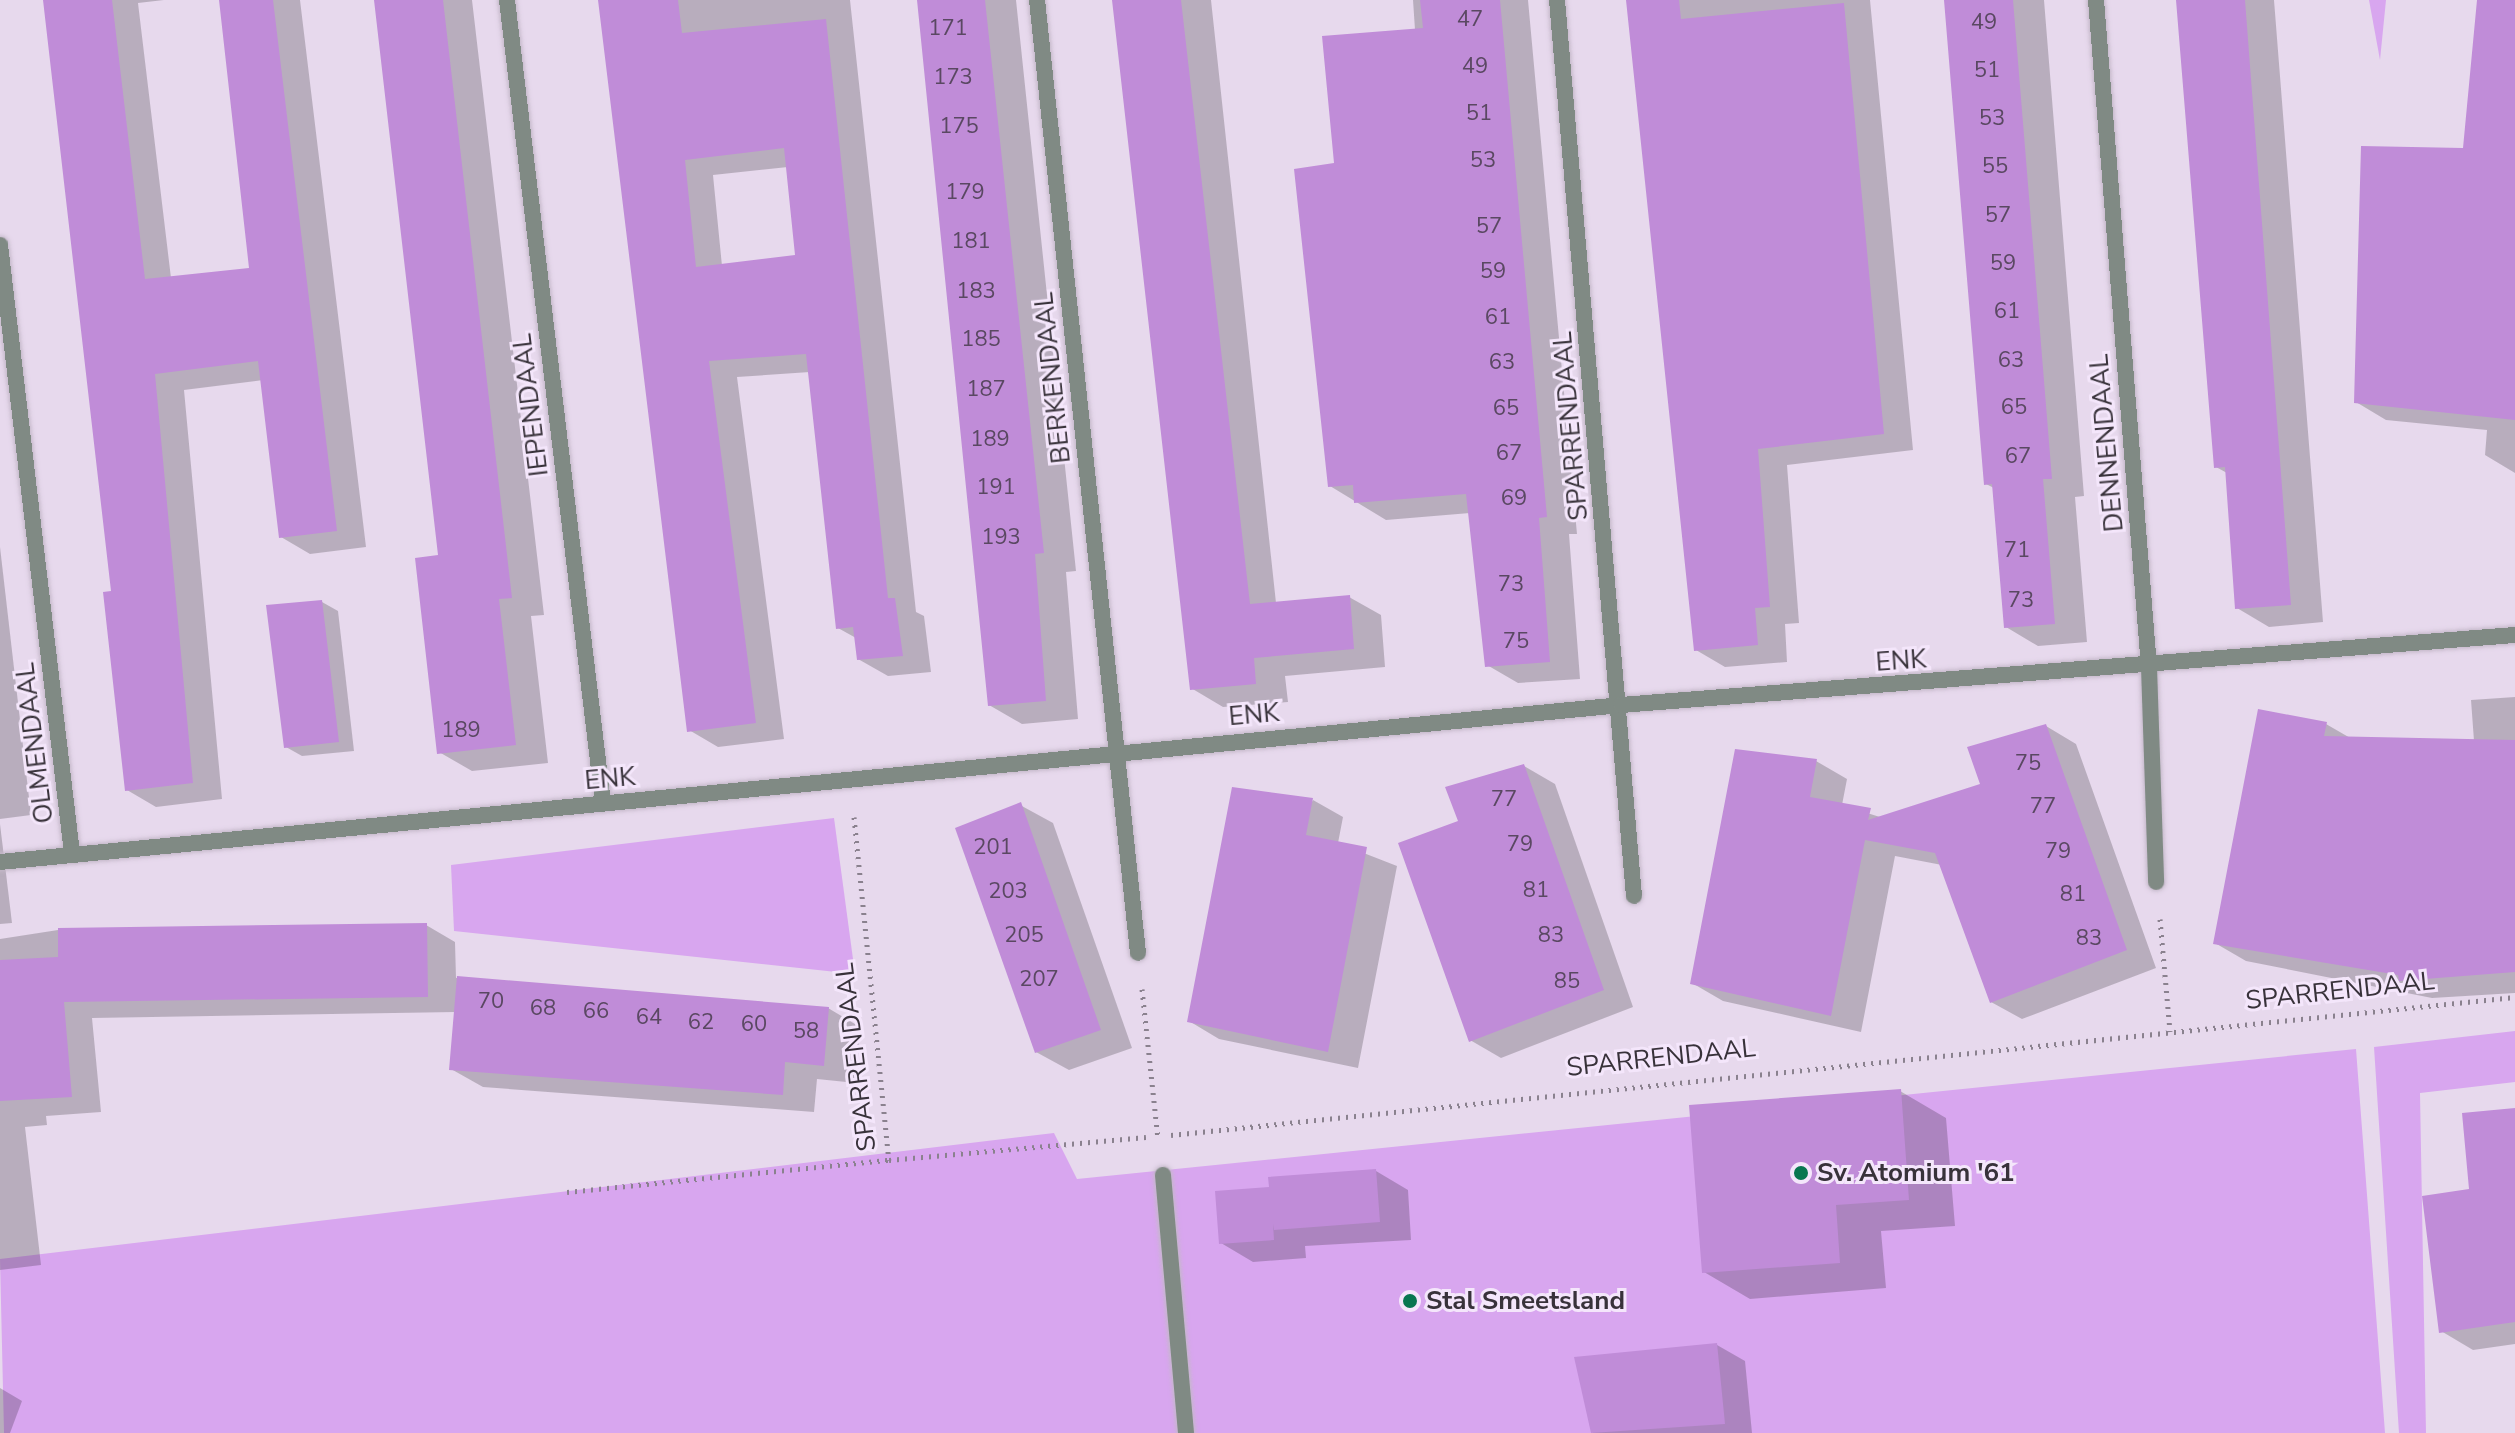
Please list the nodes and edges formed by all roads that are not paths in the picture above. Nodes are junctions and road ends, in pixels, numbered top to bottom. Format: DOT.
graph roads {
  1 [pos="507,0"];
  2 [pos="1037,0"];
  3 [pos="1557,0"];
  4 [pos="2096,0"];
  5 [pos="0,245"];
  6 [pos="2515,635"];
  7 [pos="2149,667"];
  8 [pos="1621,705"];
  9 [pos="1116,752"];
  10 [pos="603,803"];
  11 [pos="72,853"];
  12 [pos="0,862"];
  13 [pos="2156,882"];
  14 [pos="1634,896"];
  15 [pos="1138,953"];
  16 [pos="1163,1175"];
  17 [pos="1186,1433"];
  1 -- 10 [label="street, IEPENDAAL"];
  2 -- 9 [label="street, BERKENDAAL"];
  3 -- 8 [label="street, SPARRENDAAL"];
  4 -- 7 [label="street, DENNENDAAL"];
  5 -- 11 [label="street, OLMENDAAL"];
  6 -- 7 [label="street, ENK"];
  7 -- 8 [label="street, ENK"];
  7 -- 13 [label="street, DENNENDAAL"];
  8 -- 9 [label="street, ENK"];
  8 -- 14 [label="street, SPARRENDAAL"];
  9 -- 10 [label="street, ENK"];
  9 -- 15 [label="street"];
  10 -- 11 [label="street, ENK"];
  11 -- 12 [label="street, ENK"];
  16 -- 17 [label="street"];
}
